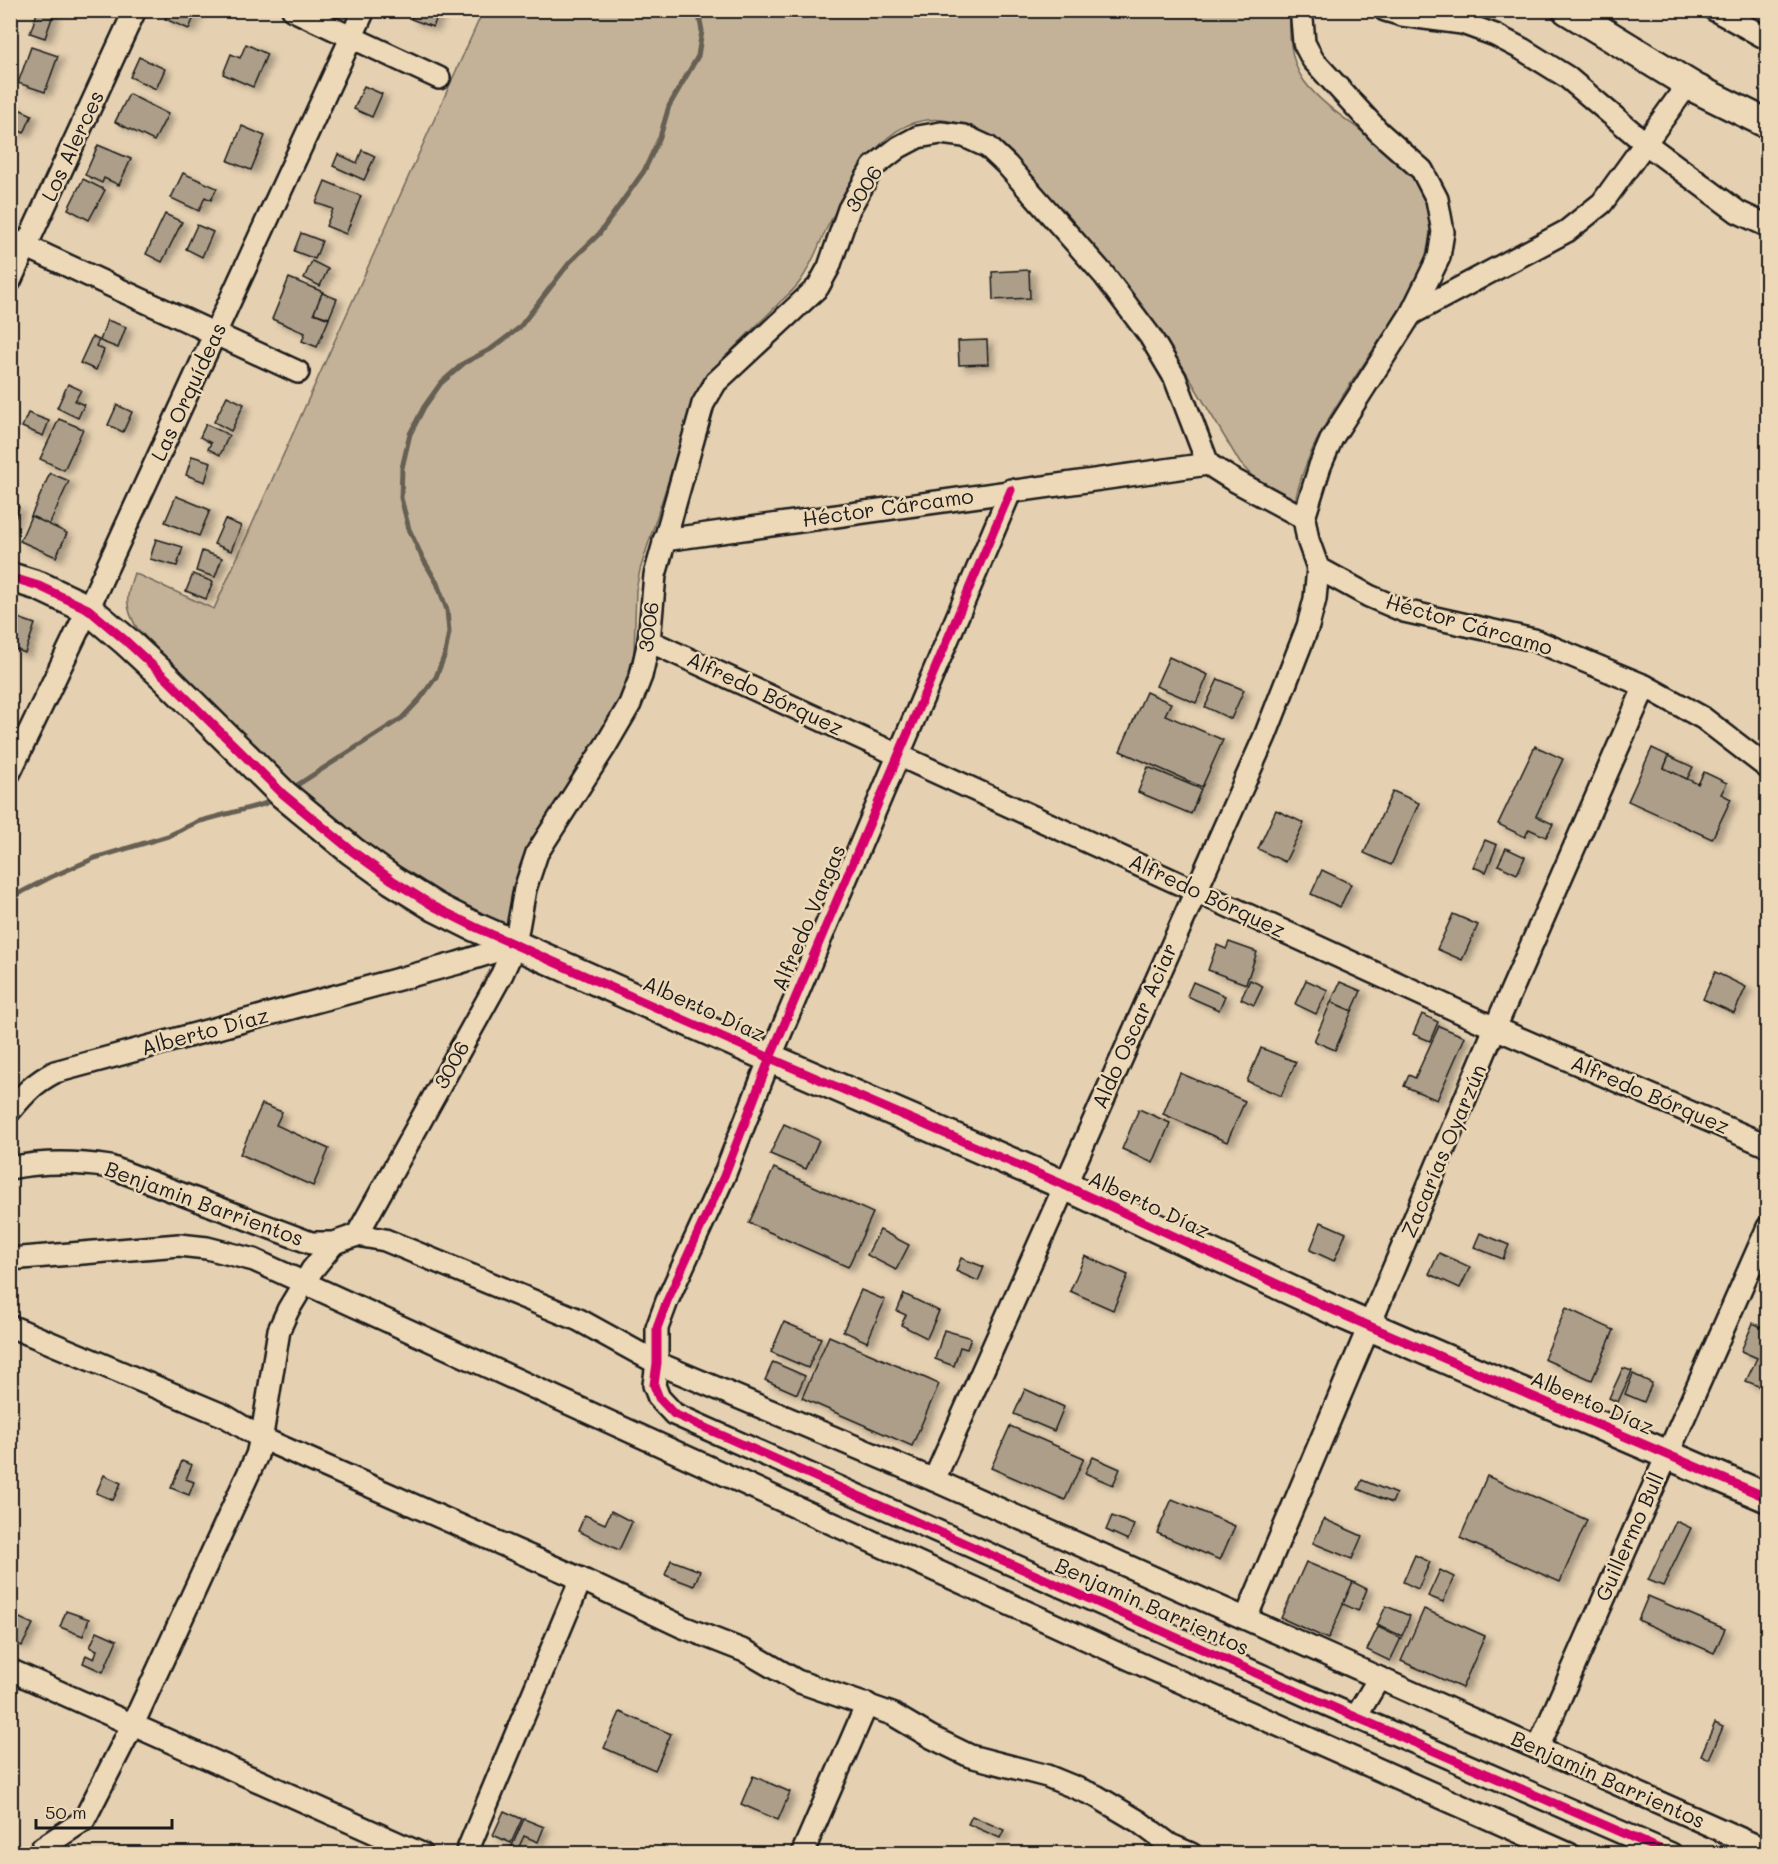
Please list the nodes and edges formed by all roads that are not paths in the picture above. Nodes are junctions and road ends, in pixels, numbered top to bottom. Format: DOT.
graph roads {
  1 [pos="135,10"];
  2 [pos="293,10"];
  3 [pos="364,10"];
  4 [pos="1303,10"];
  5 [pos="1385,10"];
  6 [pos="1567,10"];
  7 [pos="1714,10"];
  8 [pos="352,38"];
  9 [pos="1767,39"];
  10 [pos="439,78"];
  11 [pos="1688,84"];
  12 [pos="1767,124"];
  13 [pos="1645,143"];
  14 [pos="1767,226"];
  15 [pos="19,242"];
  16 [pos="10,281"];
  17 [pos="1412,314"];
  18 [pos="216,333"];
  19 [pos="298,372"];
  20 [pos="1208,464"];
  21 [pos="1011,490"];
  22 [pos="1304,518"];
  23 [pos="664,540"];
  24 [pos="1318,567"];
  25 [pos="10,577"];
  26 [pos="88,609"];
  27 [pos="649,641"];
  28 [pos="1645,686"];
  29 [pos="898,756"];
  30 [pos="1767,768"];
  31 [pos="10,772"];
  32 [pos="1196,891"];
  33 [pos="515,945"];
  34 [pos="1495,1028"];
  35 [pos="770,1058"];
  36 [pos="10,1112"];
  37 [pos="1767,1146"];
  38 [pos="10,1168"];
  39 [pos="1064,1185"];
  40 [pos="1767,1227"];
  41 [pos="357,1235"];
  42 [pos="334,1243"];
  43 [pos="10,1258"];
  44 [pos="304,1282"];
  45 [pos="10,1326"];
  46 [pos="1370,1326"];
  47 [pos="657,1363"];
  48 [pos="261,1438"];
  49 [pos="1666,1454"];
  50 [pos="934,1480"];
  51 [pos="1767,1498"];
  52 [pos="581,1579"];
  53 [pos="1246,1618"];
  54 [pos="10,1670"];
  55 [pos="1379,1678"];
  56 [pos="867,1704"];
  57 [pos="1356,1717"];
  58 [pos="133,1724"];
  59 [pos="1538,1748"];
  60 [pos="42,1848"];
  61 [pos="1168,1849"];
  62 [pos="1767,1851"];
  63 [pos="422,1854"];
  64 [pos="466,1854"];
  65 [pos="802,1854"];
  66 [pos="1191,1854"];
  67 [pos="1569,1854"];
  68 [pos="1671,1854"];
  1 -- 15 [label="street, Los Alerces"];
  2 -- 8 [label="street"];
  3 -- 8 [label="street, Las Orquídeas"];
  4 -- 17 [label="street"];
  5 -- 13 [label="street"];
  6 -- 11 [label="street"];
  7 -- 9 [label="street"];
  8 -- 10 [label="street"];
  8 -- 18 [label="street, Las Orquídeas"];
  11 -- 12 [label="street"];
  11 -- 13 [label="street"];
  13 -- 14 [label="street"];
  13 -- 17 [label="street"];
  15 -- 16 [label="street, Los Alerces"];
  15 -- 18 [label="street"];
  17 -- 22 [label="street"];
  18 -- 19 [label="street"];
  18 -- 26 [label="street, Las Orquídeas"];
  20 -- 21 [label="street, Héctor Cárcamo"];
  20 -- 22 [label="street"];
  20 -- 23 [label="street, 3006"];
  21 -- 23 [label="street, Héctor Cárcamo"];
  21 -- 29 [label="street, Alfredo Vargas"];
  22 -- 24 [label="street"];
  23 -- 27 [label="street, 3006"];
  24 -- 28 [label="street, Héctor Cárcamo"];
  24 -- 32 [label="street, Aldo Oscar Aciar"];
  25 -- 26 [label="street"];
  26 -- 31 [label="street, Las Orquídeas"];
  26 -- 33 [label="street"];
  27 -- 29 [label="street, Alfredo Bórquez"];
  27 -- 33 [label="street, 3006"];
  28 -- 30 [label="street, Héctor Cárcamo"];
  28 -- 34 [label="street, Zacarías Oyarzún"];
  29 -- 32 [label="street, Alfredo Bórquez"];
  29 -- 35 [label="street, Alfredo Vargas"];
  32 -- 34 [label="street, Alfredo Bórquez"];
  32 -- 39 [label="street, Aldo Oscar Aciar"];
  33 -- 35 [label="street, Alberto Díaz"];
  33 -- 36 [label="street, Alberto Díaz"];
  33 -- 41 [label="street, 3006"];
  34 -- 37 [label="street, Alfredo Bórquez"];
  34 -- 46 [label="street, Zacarías Oyarzún"];
  35 -- 39 [label="street, Alberto Díaz"];
  35 -- 47 [label="street, Alfredo Vargas"];
  38 -- 42 [label="street, Benjamin Barrientos"];
  39 -- 46 [label="street, Alberto Díaz"];
  39 -- 50 [label="street, Aldo Oscar Aciar"];
  40 -- 49 [label="street, Guillermo Bull"];
  41 -- 42 [label="street, Benjamin Barrientos"];
  41 -- 47 [label="street, Benjamin Barrientos"];
  42 -- 44 [label="street"];
  43 -- 44 [label="street"];
  44 -- 48 [label="street"];
  44 -- 67 [label="street"];
  45 -- 48 [label="street"];
  46 -- 49 [label="street, Alberto Díaz"];
  46 -- 53 [label="street, Zacarías Oyarzún"];
  47 -- 50 [label="street, Benjamin Barrientos"];
  47 -- 57 [label="street, Benjamin Barrientos"];
  48 -- 52 [label="street"];
  48 -- 58 [label="street"];
  49 -- 51 [label="street, Alberto Díaz"];
  49 -- 59 [label="street, Guillermo Bull"];
  50 -- 53 [label="street, Benjamin Barrientos"];
  52 -- 56 [label="street"];
  52 -- 64 [label="street"];
  53 -- 55 [label="street, Benjamin Barrientos"];
  54 -- 58 [label="street"];
  55 -- 57 [label="street"];
  55 -- 59 [label="street, Benjamin Barrientos"];
  56 -- 61 [label="street"];
  56 -- 65 [label="street"];
  57 -- 68 [label="street, Benjamin Barrientos"];
  58 -- 60 [label="street"];
  58 -- 63 [label="street"];
  59 -- 62 [label="street, Benjamin Barrientos"];
  61 -- 66 [label="street"];
}
